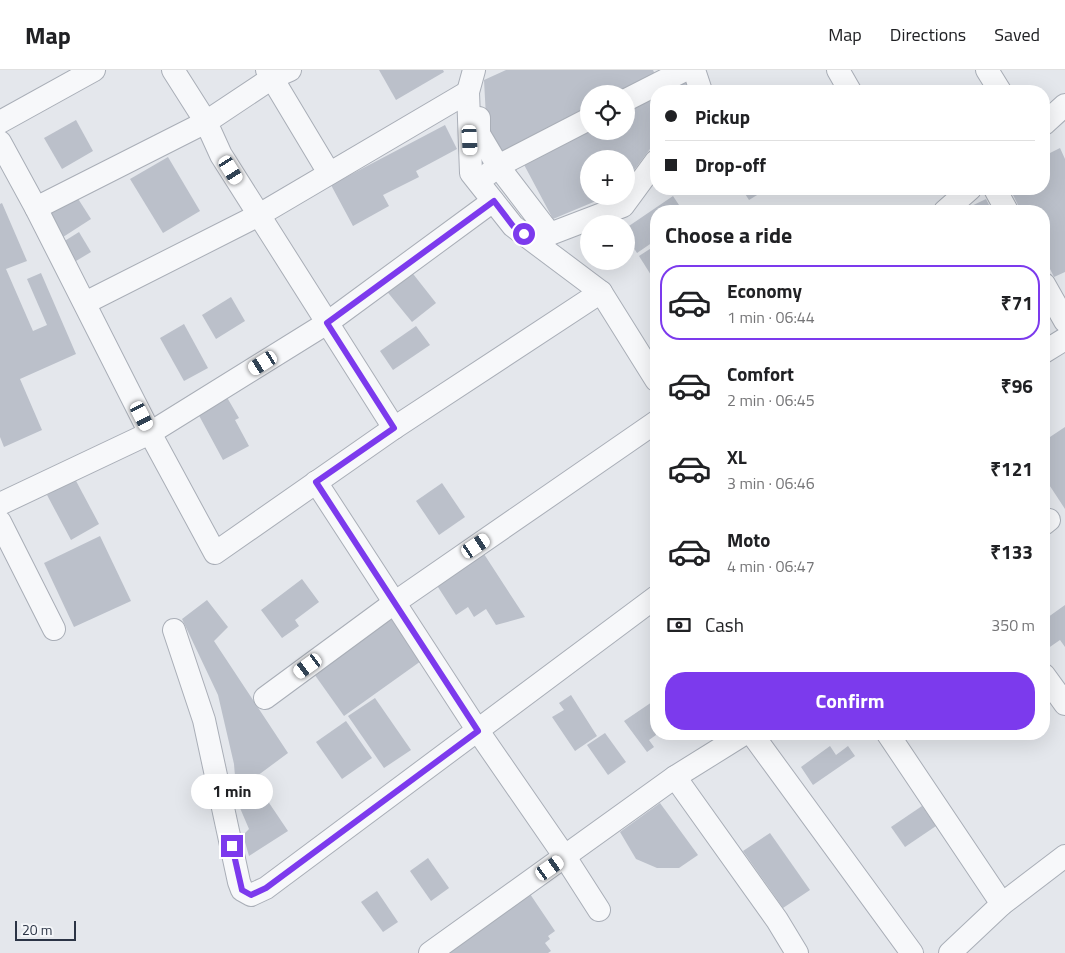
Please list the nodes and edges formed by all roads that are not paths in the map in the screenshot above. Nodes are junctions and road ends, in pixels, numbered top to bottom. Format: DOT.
graph roads {
  1 [pos="94,70"];
  2 [pos="172,70"];
  3 [pos="475,70"];
  4 [pos="488,70"];
  5 [pos="685,70"];
  6 [pos="694,70"];
  7 [pos="838,70"];
  8 [pos="987,70"];
  9 [pos="276,73"];
  10 [pos="656,85"];
  11 [pos="699,85"];
  12 [pos="847,85"];
  13 [pos="996,85"];
  14 [pos="650,88"];
  15 [pos="468,92"];
  16 [pos="635,95"];
  17 [pos="0,122"];
  18 [pos="206,122"];
  19 [pos="580,125"];
  20 [pos="0,142"];
  21 [pos="498,166"];
  22 [pos="650,170"];
  23 [pos="329,173"];
  24 [pos="478,181"];
  25 [pos="963,195"];
  26 [pos="494,201"];
  27 [pos="952,205"];
  28 [pos="36,208"];
  29 [pos="259,215"];
  30 [pos="548,242"];
  31 [pos="1050,290"];
  32 [pos="601,292"];
  33 [pos="84,303"];
  34 [pos="1065,321"];
  35 [pos="327,323"];
  36 [pos="1065,339"];
  37 [pos="1050,348"];
  38 [pos="650,370"];
  39 [pos="650,426"];
  40 [pos="394,428"];
  41 [pos="150,433"];
  42 [pos="316,482"];
  43 [pos="0,504"];
  44 [pos="0,522"];
  45 [pos="394,602"];
  46 [pos="650,602"];
  47 [pos="54,629"];
  48 [pos="174,630"];
  49 [pos="1050,683"];
  50 [pos="265,698"];
  51 [pos="1065,704"];
  52 [pos="478,731"];
  53 [pos="735,740"];
  54 [pos="756,740"];
  55 [pos="892,740"];
  56 [pos="676,777"];
  57 [pos="1065,856"];
  58 [pos="565,857"];
  59 [pos="1002,904"];
  60 [pos="599,910"];
  61 [pos="430,953"];
  62 [pos="797,953"];
  63 [pos="912,953"];
  64 [pos="950,953"];
  1 -- 17 [label="street"];
  2 -- 18 [label="street"];
  3 -- 15 [label="street"];
  4 -- 21 [label="street"];
  5 -- 10 [label="street"];
  6 -- 11 [label="street"];
  7 -- 12 [label="street"];
  8 -- 13 [label="street"];
  9 -- 18 [label="street"];
  9 -- 23 [label="street"];
  14 -- 16 [label="street"];
  15 -- 23 [label="street"];
  15 -- 24 [label="street"];
  18 -- 28 [label="street"];
  18 -- 29 [label="street"];
  19 -- 21 [label="street"];
  20 -- 28 [label="street"];
  21 -- 24 [label="street"];
  21 -- 30 [label="street"];
  22 -- 30 [label="street"];
  23 -- 29 [label="street"];
  24 -- 26 [label="street"];
  25 -- 27 [label="street"];
  26 -- 30 [label="street"];
  26 -- 35 [label="street"];
  28 -- 33 [label="street"];
  29 -- 33 [label="street"];
  29 -- 35 [label="street"];
  30 -- 32 [label="street"];
  31 -- 34 [label="street"];
  32 -- 38 [label="street"];
  32 -- 40 [label="street"];
  33 -- 41 [label="street"];
  35 -- 40 [label="street"];
  35 -- 41 [label="street"];
  36 -- 37 [label="street"];
  39 -- 45 [label="street"];
  40 -- 42 [label="street"];
  41 -- 42 [label="street"];
  41 -- 43 [label="street"];
  42 -- 45 [label="street"];
  44 -- 47 [label="street"];
  45 -- 50 [label="street"];
  45 -- 52 [label="street"];
  46 -- 52 [label="street"];
  48 -- 52 [label="street"];
  49 -- 51 [label="street"];
  52 -- 58 [label="street"];
  53 -- 56 [label="street"];
  54 -- 63 [label="street"];
  55 -- 59 [label="street"];
  56 -- 58 [label="street"];
  56 -- 62 [label="street"];
  57 -- 59 [label="street"];
  58 -- 60 [label="street"];
  58 -- 61 [label="street"];
  59 -- 64 [label="street"];
}
